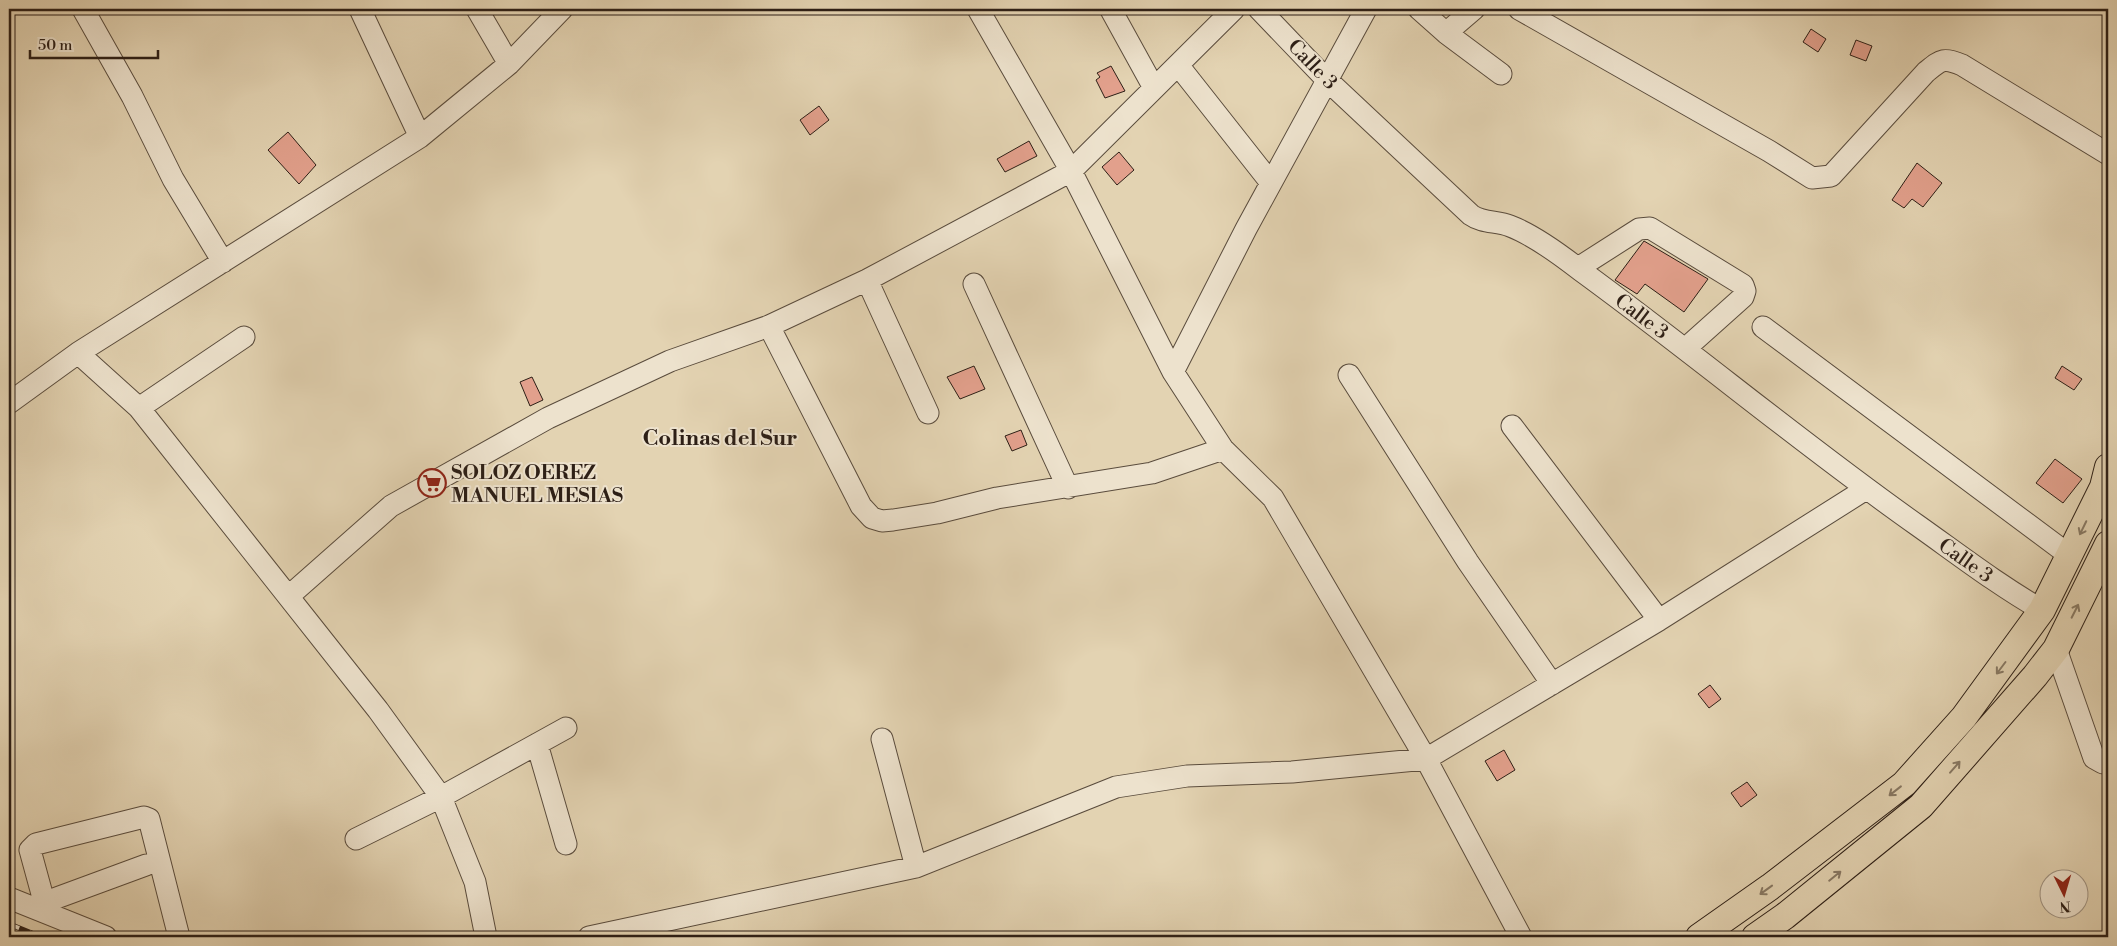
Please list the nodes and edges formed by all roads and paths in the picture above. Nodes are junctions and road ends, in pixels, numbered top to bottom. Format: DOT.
graph roads {
  1 [pos="83,9"];
  2 [pos="360,9"];
  3 [pos="477,9"];
  4 [pos="562,9"];
  5 [pos="978,9"];
  6 [pos="1234,9"];
  7 [pos="1259,9"];
  8 [pos="1366,9"];
  9 [pos="1419,9"];
  10 [pos="1474,9"];
  11 [pos="1518,9"];
  12 [pos="1111,10"];
  13 [pos="1446,33"];
  14 [pos="508,64"];
  15 [pos="1178,65"];
  16 [pos="1501,74"];
  17 [pos="1327,80"];
  18 [pos="1154,88"];
  19 [pos="420,137"];
  20 [pos="2108,154"];
  21 [pos="1070,171"];
  22 [pos="1271,183"];
  23 [pos="223,262"];
  24 [pos="1578,268"];
  25 [pos="867,280"];
  26 [pos="974,284"];
  27 [pos="770,326"];
  28 [pos="1763,327"];
  29 [pos="244,337"];
  30 [pos="1686,348"];
  31 [pos="78,354"];
  32 [pos="1173,372"];
  33 [pos="1349,375"];
  34 [pos="9,403"];
  35 [pos="139,408"];
  36 [pos="928,413"];
  37 [pos="1512,426"];
  38 [pos="1223,449"];
  39 [pos="2108,468"];
  40 [pos="1068,488"];
  41 [pos="1866,489"];
  42 [pos="2108,544"];
  43 [pos="2069,555"];
  44 [pos="289,596"];
  45 [pos="2042,610"];
  46 [pos="1659,620"];
  47 [pos="2056,649"];
  48 [pos="1552,684"];
  49 [pos="566,728"];
  50 [pos="882,740"];
  51 [pos="537,744"];
  52 [pos="1426,759"];
  53 [pos="2108,763"];
  54 [pos="441,797"];
  55 [pos="356,839"];
  56 [pos="566,844"];
  57 [pos="146,866"];
  58 [pos="916,867"];
  59 [pos="9,898"];
  60 [pos="106,937"];
  61 [pos="179,937"];
  62 [pos="486,937"];
  63 [pos="589,937"];
  64 [pos="1521,937"];
  65 [pos="1699,937"];
  66 [pos="1755,937"];
  1 -- 23 [label="street"];
  2 -- 19 [label="street"];
  3 -- 14 [label="street"];
  4 -- 14 [label="street"];
  5 -- 21 [label="street"];
  6 -- 15 [label="street"];
  7 -- 17 [label="street, Calle 3"];
  8 -- 17 [label="street"];
  9 -- 13 [label="street"];
  10 -- 13 [label="street"];
  11 -- 20 [label="street"];
  12 -- 18 [label="street"];
  13 -- 16 [label="street"];
  14 -- 19 [label="street"];
  15 -- 18 [label="street"];
  15 -- 22 [label="street"];
  17 -- 22 [label="street"];
  17 -- 24 [label="street, Calle 3"];
  18 -- 21 [label="street"];
  19 -- 23 [label="street"];
  21 -- 25 [label="street"];
  21 -- 32 [label="street"];
  22 -- 32 [label="street"];
  23 -- 31 [label="street"];
  24 -- 30 [label="street, Calle 3"];
  24 -- 30 [label="street"];
  25 -- 27 [label="street"];
  25 -- 36 [label="street"];
  26 -- 40 [label="street"];
  27 -- 40 [label="street"];
  27 -- 44 [label="street"];
  28 -- 43 [label="street"];
  29 -- 35 [label="street"];
  30 -- 41 [label="street, Calle 3"];
  31 -- 34 [label="street"];
  31 -- 35 [label="street"];
  32 -- 38 [label="street"];
  33 -- 48 [label="street"];
  35 -- 44 [label="street"];
  37 -- 46 [label="street"];
  38 -- 40 [label="street"];
  38 -- 52 [label="street"];
  39 -- 43 [label="main road, one-way"];
  41 -- 45 [label="street, Calle 3"];
  41 -- 46 [label="street"];
  47 -- 42 [label="main road, one-way"];
  43 -- 45 [label="main road"];
  44 -- 54 [label="street"];
  45 -- 65 [label="main road, one-way"];
  46 -- 48 [label="street"];
  47 -- 53 [label="street"];
  66 -- 47 [label="main road, one-way"];
  48 -- 52 [label="street"];
  49 -- 51 [label="street"];
  50 -- 58 [label="street"];
  51 -- 54 [label="street"];
  51 -- 56 [label="street"];
  52 -- 58 [label="street"];
  52 -- 64 [label="street"];
  54 -- 55 [label="street"];
  54 -- 62 [label="street"];
  57 -- 61 [label="street"];
  58 -- 63 [label="street"];
  59 -- 60 [label="street"];
}
